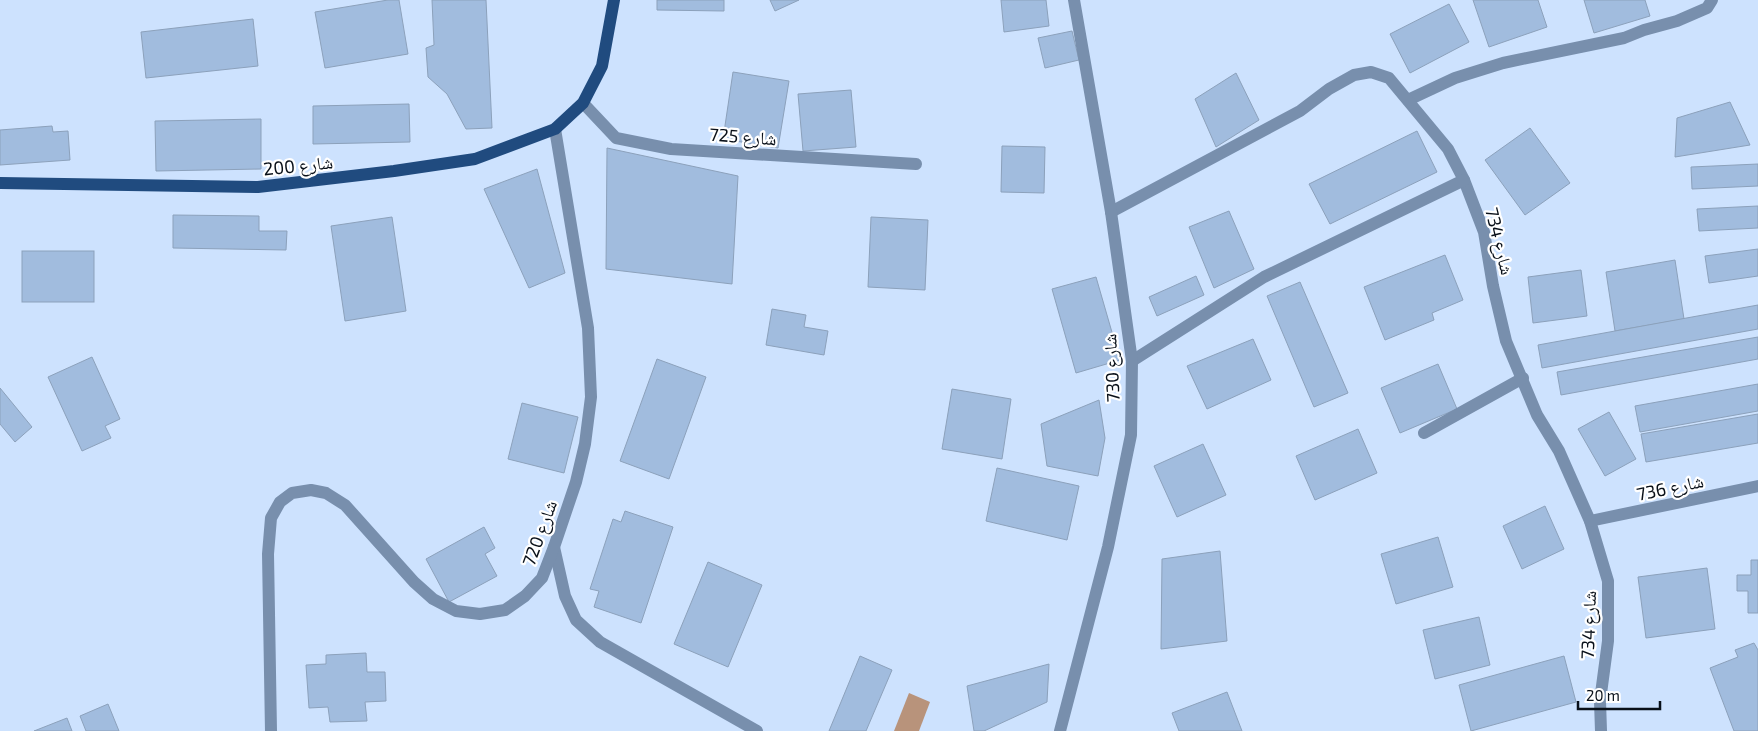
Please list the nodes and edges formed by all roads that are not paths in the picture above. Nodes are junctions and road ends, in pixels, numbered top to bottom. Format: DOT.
graph roads {
  1 [pos="614,0"];
  2 [pos="1074,0"];
  3 [pos="1712,0"];
  4 [pos="1408,100"];
  5 [pos="584,103"];
  6 [pos="555,129"];
  7 [pos="916,164"];
  8 [pos="1464,180"];
  9 [pos="0,183"];
  10 [pos="1111,212"];
  11 [pos="1132,361"];
  12 [pos="1523,378"];
  13 [pos="1424,433"];
  14 [pos="1758,486"];
  15 [pos="1590,521"];
  16 [pos="554,547"];
  17 [pos="271,731"];
  18 [pos="757,731"];
  19 [pos="1060,731"];
  20 [pos="1601,731"];
  1 -- 5 [label="main road"];
  2 -- 10 [label="street, شارع 730"];
  3 -- 4 [label="street"];
  4 -- 8 [label="street, شارع 734"];
  4 -- 10 [label="street, شارع 734"];
  5 -- 6 [label="main road, شارع 200"];
  5 -- 7 [label="street, شارع 725"];
  6 -- 9 [label="main road, شارع 200"];
  6 -- 16 [label="street, شارع 720"];
  8 -- 11 [label="street"];
  8 -- 12 [label="street, شارع 734"];
  10 -- 11 [label="street, شارع 730"];
  11 -- 19 [label="street, شارع 730"];
  12 -- 13 [label="street"];
  12 -- 15 [label="street, شارع 734"];
  14 -- 15 [label="street, شارع 736"];
  15 -- 20 [label="street, شارع 734"];
  16 -- 17 [label="street, شارع 720"];
  16 -- 18 [label="street"];
}
